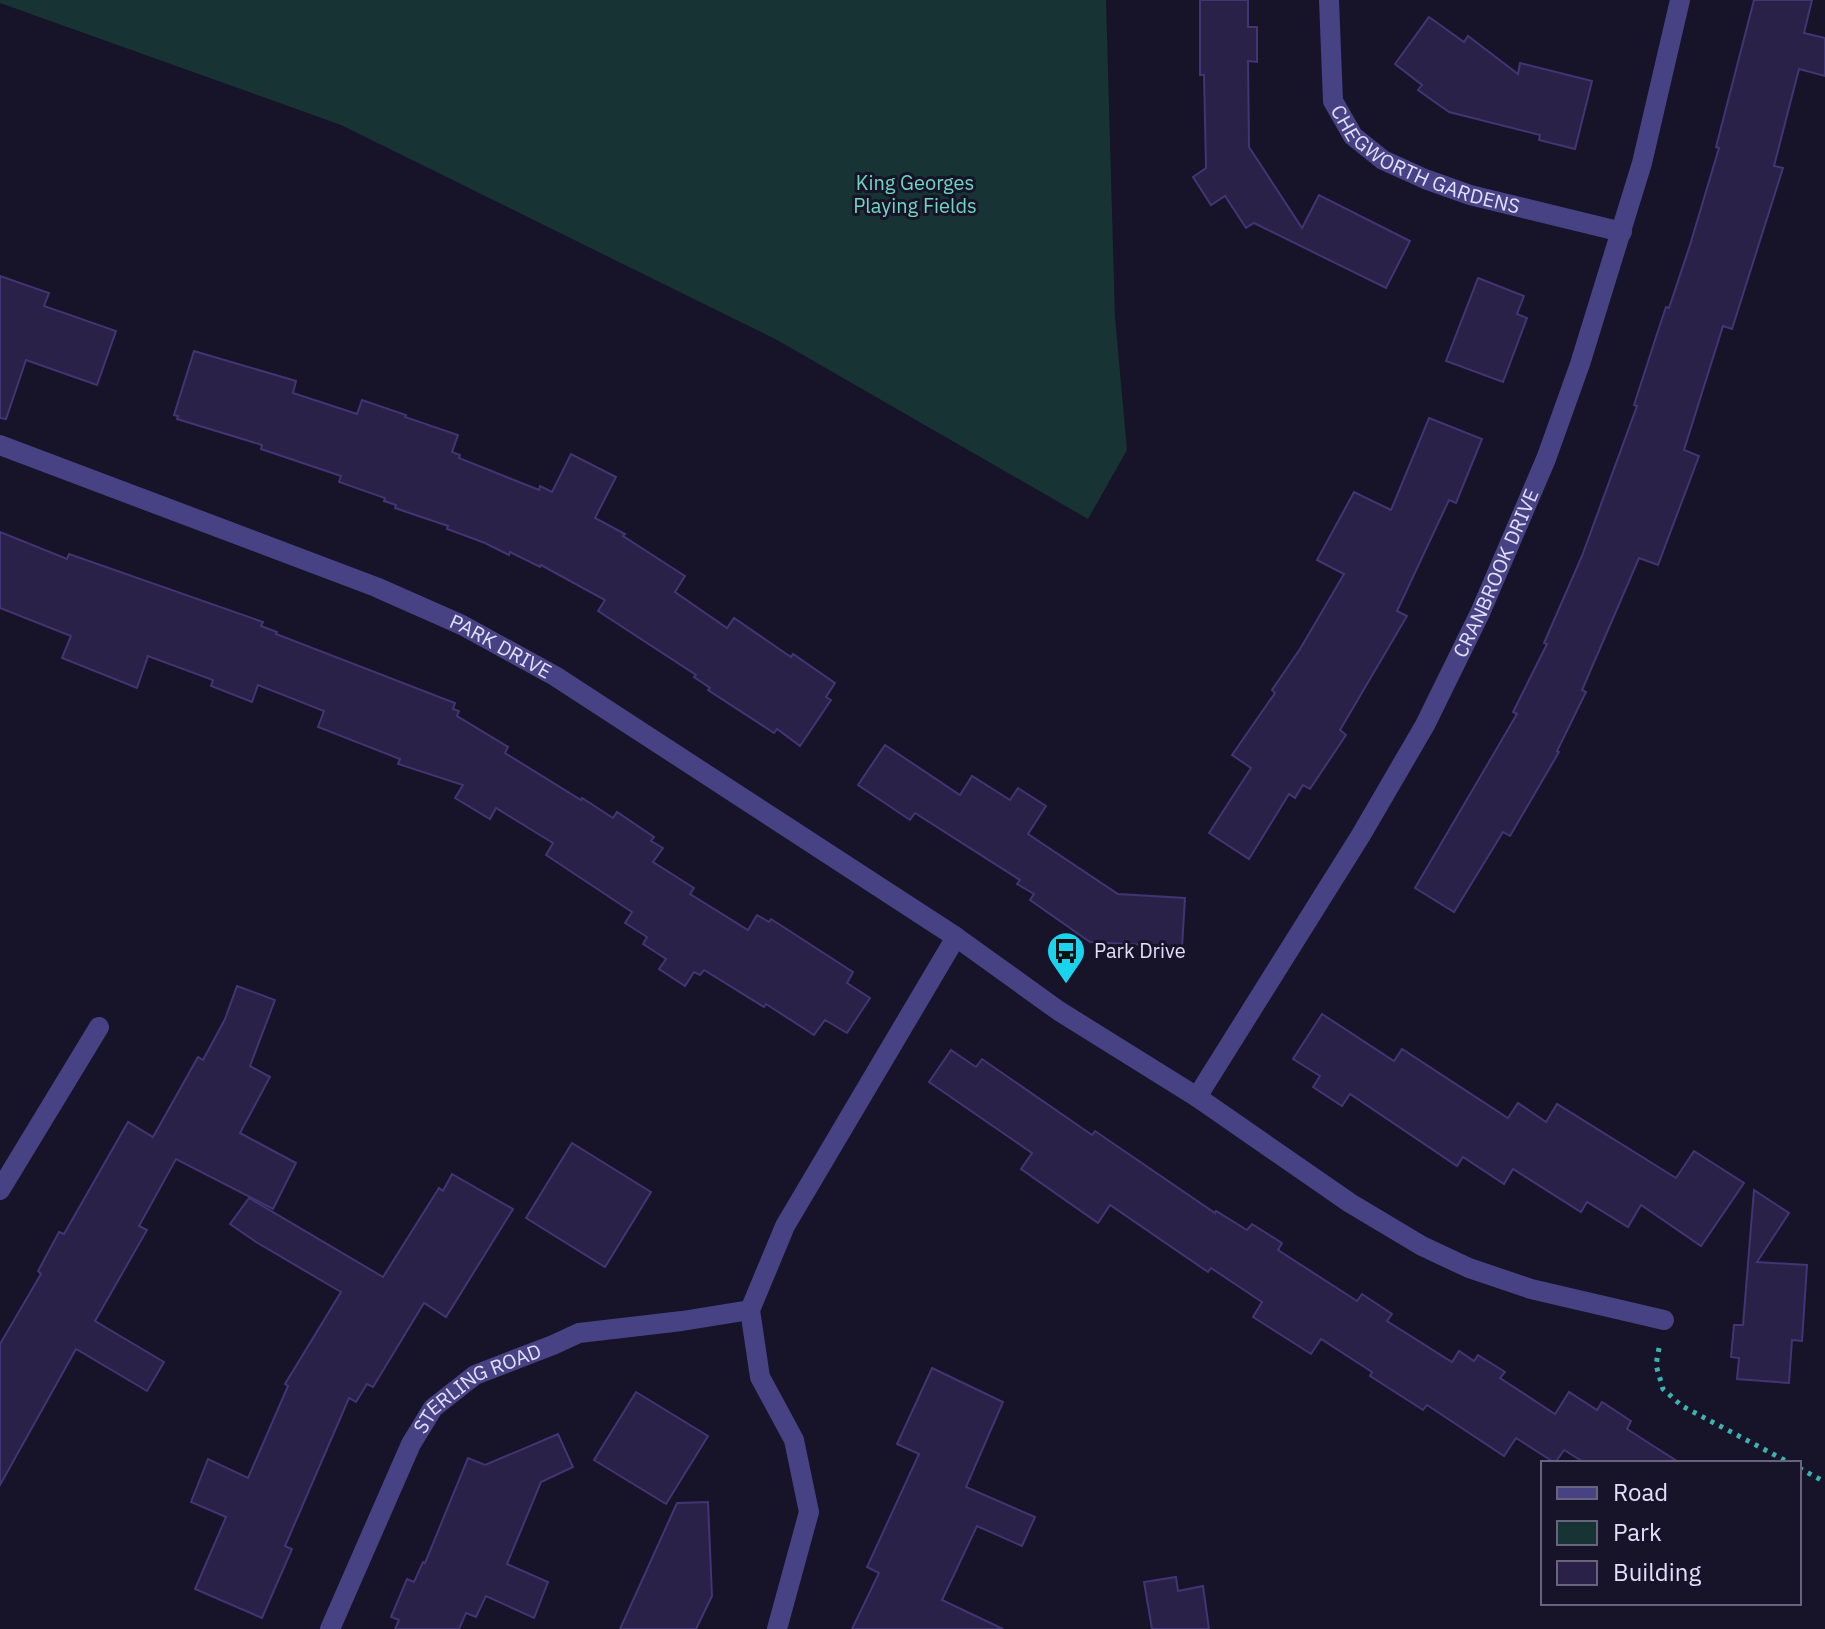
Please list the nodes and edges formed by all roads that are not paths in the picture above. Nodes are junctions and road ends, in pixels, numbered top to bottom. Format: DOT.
graph roads {
  1 [pos="1329,0"];
  2 [pos="1680,0"];
  3 [pos="1622,232"];
  4 [pos="0,445"];
  5 [pos="956,937"];
  6 [pos="99,1027"];
  7 [pos="1197,1097"];
  8 [pos="0,1190"];
  9 [pos="750,1310"];
  10 [pos="1664,1320"];
  11 [pos="330,1629"];
  12 [pos="777,1629"];
  1 -- 3 [label="street, CHEGWORTH GARDENS"];
  2 -- 3 [label="street, CRANBROOK DRIVE"];
  3 -- 7 [label="street, CRANBROOK DRIVE"];
  4 -- 5 [label="street, PARK DRIVE"];
  5 -- 7 [label="street, PARK DRIVE"];
  5 -- 9 [label="street"];
  6 -- 8 [label="street"];
  7 -- 10 [label="street, PARK DRIVE"];
  9 -- 11 [label="street, STERLING ROAD"];
  9 -- 12 [label="street"];
}
